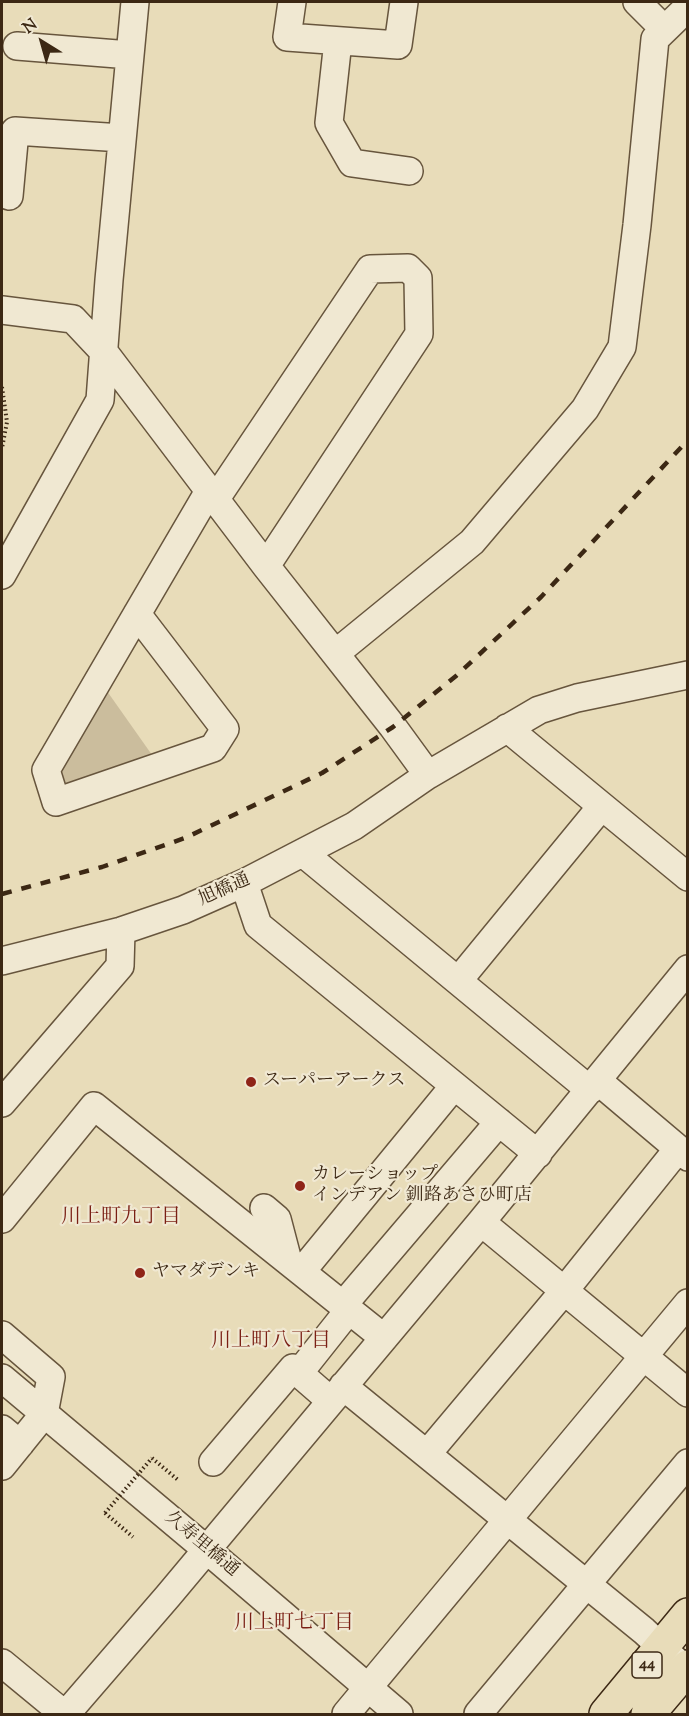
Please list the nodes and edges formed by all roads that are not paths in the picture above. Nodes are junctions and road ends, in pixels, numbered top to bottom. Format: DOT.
graph roads {
  1 [pos="135,2"];
  2 [pos="292,2"];
  3 [pos="404,2"];
  4 [pos="637,2"];
  5 [pos="687,7"];
  6 [pos="664,30"];
  7 [pos="338,41"];
  8 [pos="17,46"];
  9 [pos="130,55"];
  10 [pos="122,138"];
  11 [pos="409,171"];
  12 [pos="9,196"];
  13 [pos="2,310"];
  14 [pos="104,352"];
  15 [pos="212,495"];
  16 [pos="266,566"];
  17 [pos="2,575"];
  18 [pos="137,614"];
  19 [pos="336,653"];
  20 [pos="687,675"];
  21 [pos="507,728"];
  22 [pos="428,775"];
  23 [pos="602,807"];
  24 [pos="303,853"];
  25 [pos="687,878"];
  26 [pos="244,883"];
  27 [pos="121,931"];
  28 [pos="2,961"];
  29 [pos="687,969"];
  30 [pos="458,981"];
  31 [pos="454,1086"];
  32 [pos="594,1086"];
  33 [pos="2,1103"];
  34 [pos="499,1122"];
  35 [pos="683,1153"];
  36 [pos="538,1154"];
  37 [pos="264,1208"];
  38 [pos="2,1219"];
  39 [pos="482,1222"];
  40 [pos="295,1266"];
  41 [pos="564,1291"];
  42 [pos="687,1303"];
  43 [pos="346,1307"];
  44 [pos="2,1335"];
  45 [pos="384,1338"];
  46 [pos="644,1357"];
  47 [pos="299,1373"];
  48 [pos="2,1378"];
  49 [pos="337,1393"];
  50 [pos="687,1393"];
  51 [pos="44,1414"];
  52 [pos="11,1436"];
  53 [pos="427,1454"];
  54 [pos="213,1462"];
  55 [pos="687,1463"];
  56 [pos="2,1466"];
  57 [pos="509,1521"];
  58 [pos="207,1550"];
  59 [pos="585,1584"];
  60 [pos="687,1615"];
  61 [pos="661,1647"];
  62 [pos="2,1663"];
  63 [pos="687,1669"];
  64 [pos="368,1687"];
  65 [pos="65,1714"];
  66 [pos="346,1714"];
  67 [pos="399,1714"];
  68 [pos="478,1714"];
  69 [pos="606,1714"];
  70 [pos="648,1714"];
  1 -- 9 [label="street"];
  2 -- 7 [label="street"];
  3 -- 7 [label="street"];
  4 -- 6 [label="street"];
  5 -- 6 [label="street"];
  6 -- 19 [label="street"];
  7 -- 11 [label="street"];
  8 -- 9 [label="street"];
  9 -- 10 [label="street"];
  10 -- 12 [label="street"];
  10 -- 14 [label="street"];
  13 -- 14 [label="street"];
  14 -- 15 [label="street"];
  14 -- 17 [label="street"];
  15 -- 16 [label="street"];
  15 -- 16 [label="street"];
  15 -- 18 [label="street"];
  16 -- 19 [label="street"];
  18 -- 18 [label="street"];
  19 -- 22 [label="street"];
  20 -- 21 [label="street, 旭橋通"];
  21 -- 22 [label="street, 旭橋通"];
  21 -- 23 [label="street"];
  22 -- 24 [label="street, 旭橋通"];
  23 -- 25 [label="street"];
  23 -- 30 [label="street"];
  24 -- 26 [label="street, 旭橋通"];
  24 -- 30 [label="street"];
  26 -- 27 [label="street, 旭橋通"];
  26 -- 31 [label="street"];
  27 -- 28 [label="street, 旭橋通"];
  27 -- 33 [label="street"];
  29 -- 32 [label="street"];
  30 -- 32 [label="street"];
  31 -- 34 [label="street"];
  31 -- 40 [label="street"];
  32 -- 35 [label="street"];
  32 -- 36 [label="street"];
  34 -- 36 [label="street"];
  34 -- 43 [label="street"];
  35 -- 41 [label="street"];
  36 -- 39 [label="street"];
  37 -- 40 [label="street"];
  38 -- 40 [label="street"];
  39 -- 41 [label="street"];
  39 -- 45 [label="street"];
  40 -- 43 [label="street"];
  41 -- 46 [label="street"];
  41 -- 53 [label="street"];
  42 -- 46 [label="street"];
  43 -- 45 [label="street"];
  43 -- 47 [label="street"];
  44 -- 51 [label="street"];
  45 -- 49 [label="street"];
  46 -- 50 [label="street"];
  46 -- 57 [label="street"];
  47 -- 49 [label="street"];
  47 -- 54 [label="street"];
  48 -- 51 [label="street, 久寿里橋通"];
  49 -- 53 [label="street"];
  49 -- 58 [label="street"];
  51 -- 52 [label="street"];
  51 -- 58 [label="street, 久寿里橋通"];
  52 -- 56 [label="street"];
  53 -- 57 [label="street"];
  55 -- 59 [label="street"];
  57 -- 59 [label="street"];
  57 -- 64 [label="street"];
  58 -- 64 [label="street, 久寿里橋通"];
  58 -- 65 [label="street"];
  59 -- 61 [label="street"];
  59 -- 68 [label="street"];
  60 -- 61 [label="highway, 44"];
  61 -- 63 [label="street"];
  61 -- 69 [label="highway, 44"];
  62 -- 65 [label="street"];
  63 -- 70 [label="highway, 44"];
  64 -- 66 [label="street"];
  64 -- 67 [label="street, 久寿里橋通"];
}
